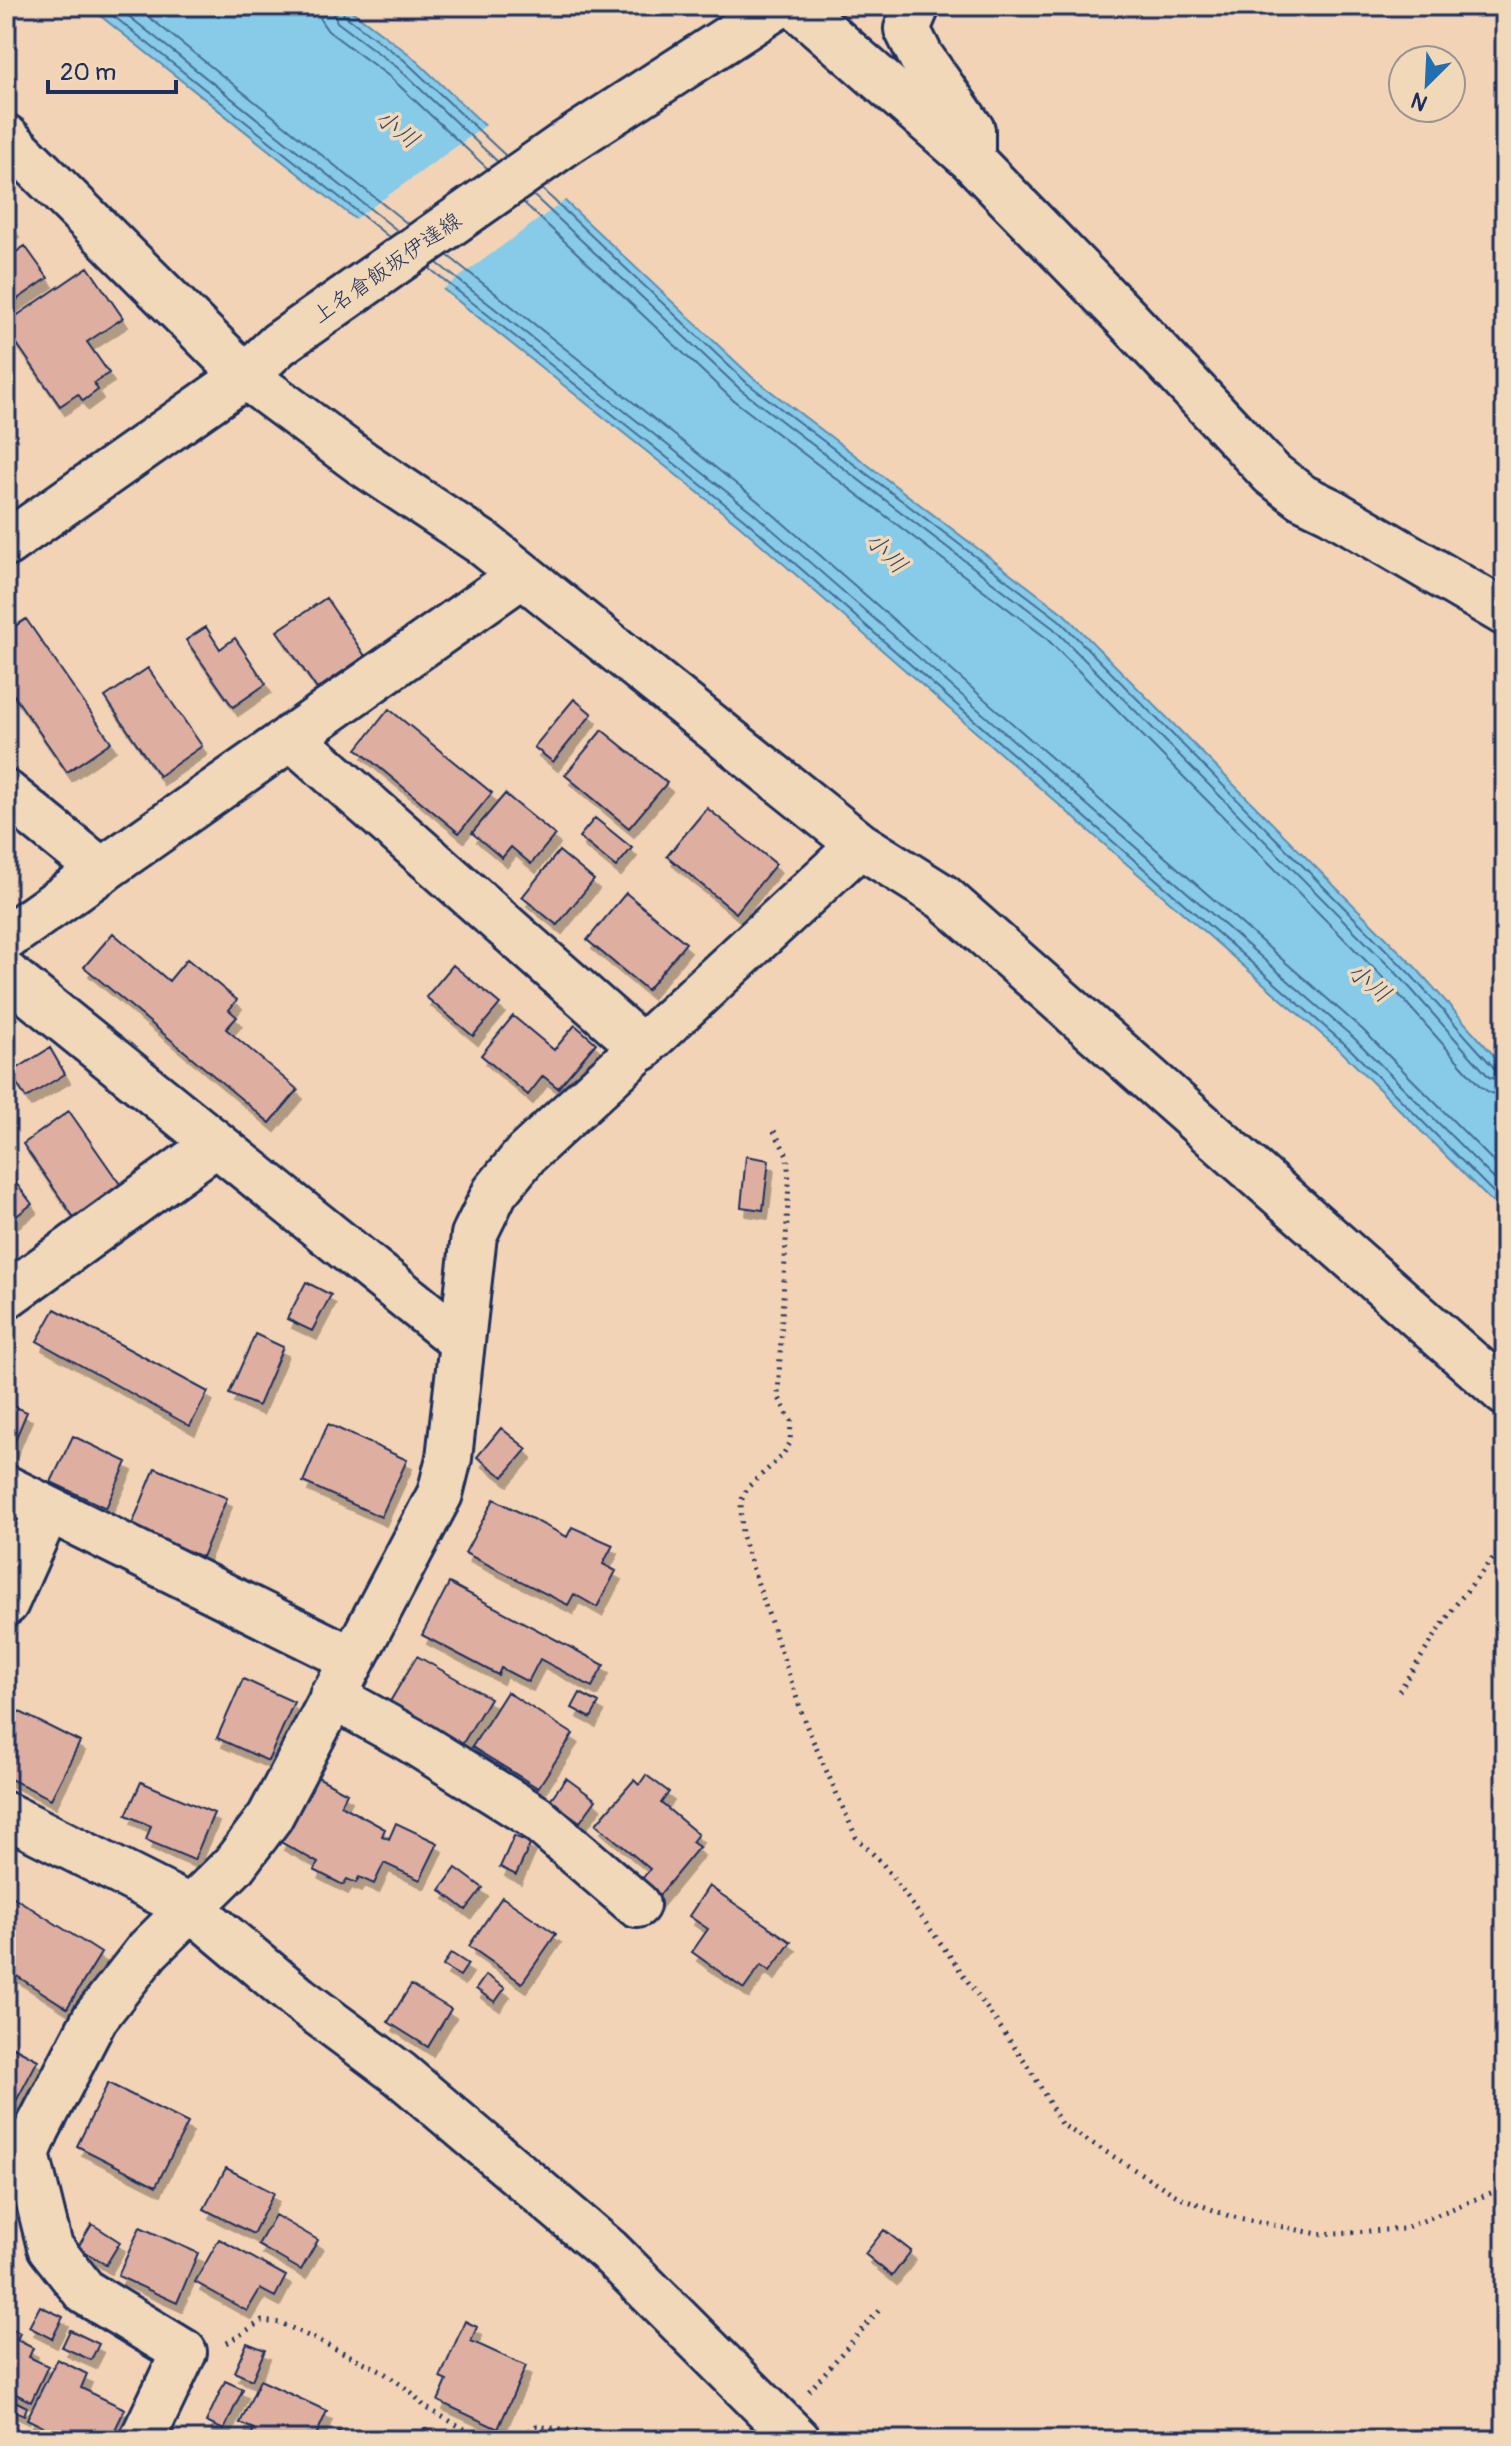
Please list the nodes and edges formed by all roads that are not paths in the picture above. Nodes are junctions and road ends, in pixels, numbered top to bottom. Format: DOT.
graph roads {
  1 [pos="778,6"];
  2 [pos="796,6"];
  3 [pos="917,6"];
  4 [pos="6,137"];
  5 [pos="971,159"];
  6 [pos="245,376"];
  7 [pos="6,544"];
  8 [pos="522,575"];
  9 [pos="1505,613"];
  10 [pos="291,737"];
  11 [pos="6,793"];
  12 [pos="860,845"];
  13 [pos="102,871"];
  14 [pos="6,938"];
  15 [pos="6,974"];
  16 [pos="643,1048"];
  17 [pos="216,1144"];
  18 [pos="6,1296"];
  19 [pos="462,1342"];
  20 [pos="1505,1393"];
  21 [pos="6,1488"];
  22 [pos="48,1509"];
  23 [pos="6,1603"];
  24 [pos="342,1678"];
  25 [pos="6,1815"];
  26 [pos="637,1905"];
  27 [pos="191,1908"];
  28 [pos="17,2151"];
  29 [pos="787,2430"];
  30 [pos="142,2440"];
  1 -- 6 [label="street, 上名倉飯坂伊達線"];
  2 -- 5 [label="street"];
  3 -- 5 [label="street"];
  4 -- 6 [label="street"];
  5 -- 9 [label="street"];
  6 -- 7 [label="street, 上名倉飯坂伊達線"];
  6 -- 8 [label="street"];
  8 -- 10 [label="street"];
  8 -- 12 [label="street"];
  10 -- 13 [label="street"];
  10 -- 16 [label="street"];
  11 -- 13 [label="street"];
  12 -- 16 [label="street"];
  12 -- 20 [label="street"];
  13 -- 14 [label="street"];
  15 -- 17 [label="street"];
  16 -- 19 [label="street"];
  17 -- 18 [label="street"];
  17 -- 19 [label="street"];
  19 -- 24 [label="street"];
  21 -- 22 [label="street"];
  22 -- 23 [label="street"];
  22 -- 24 [label="street"];
  24 -- 26 [label="street"];
  24 -- 27 [label="street"];
  25 -- 27 [label="street"];
  27 -- 28 [label="street"];
  27 -- 29 [label="street"];
  28 -- 30 [label="street"];
}
